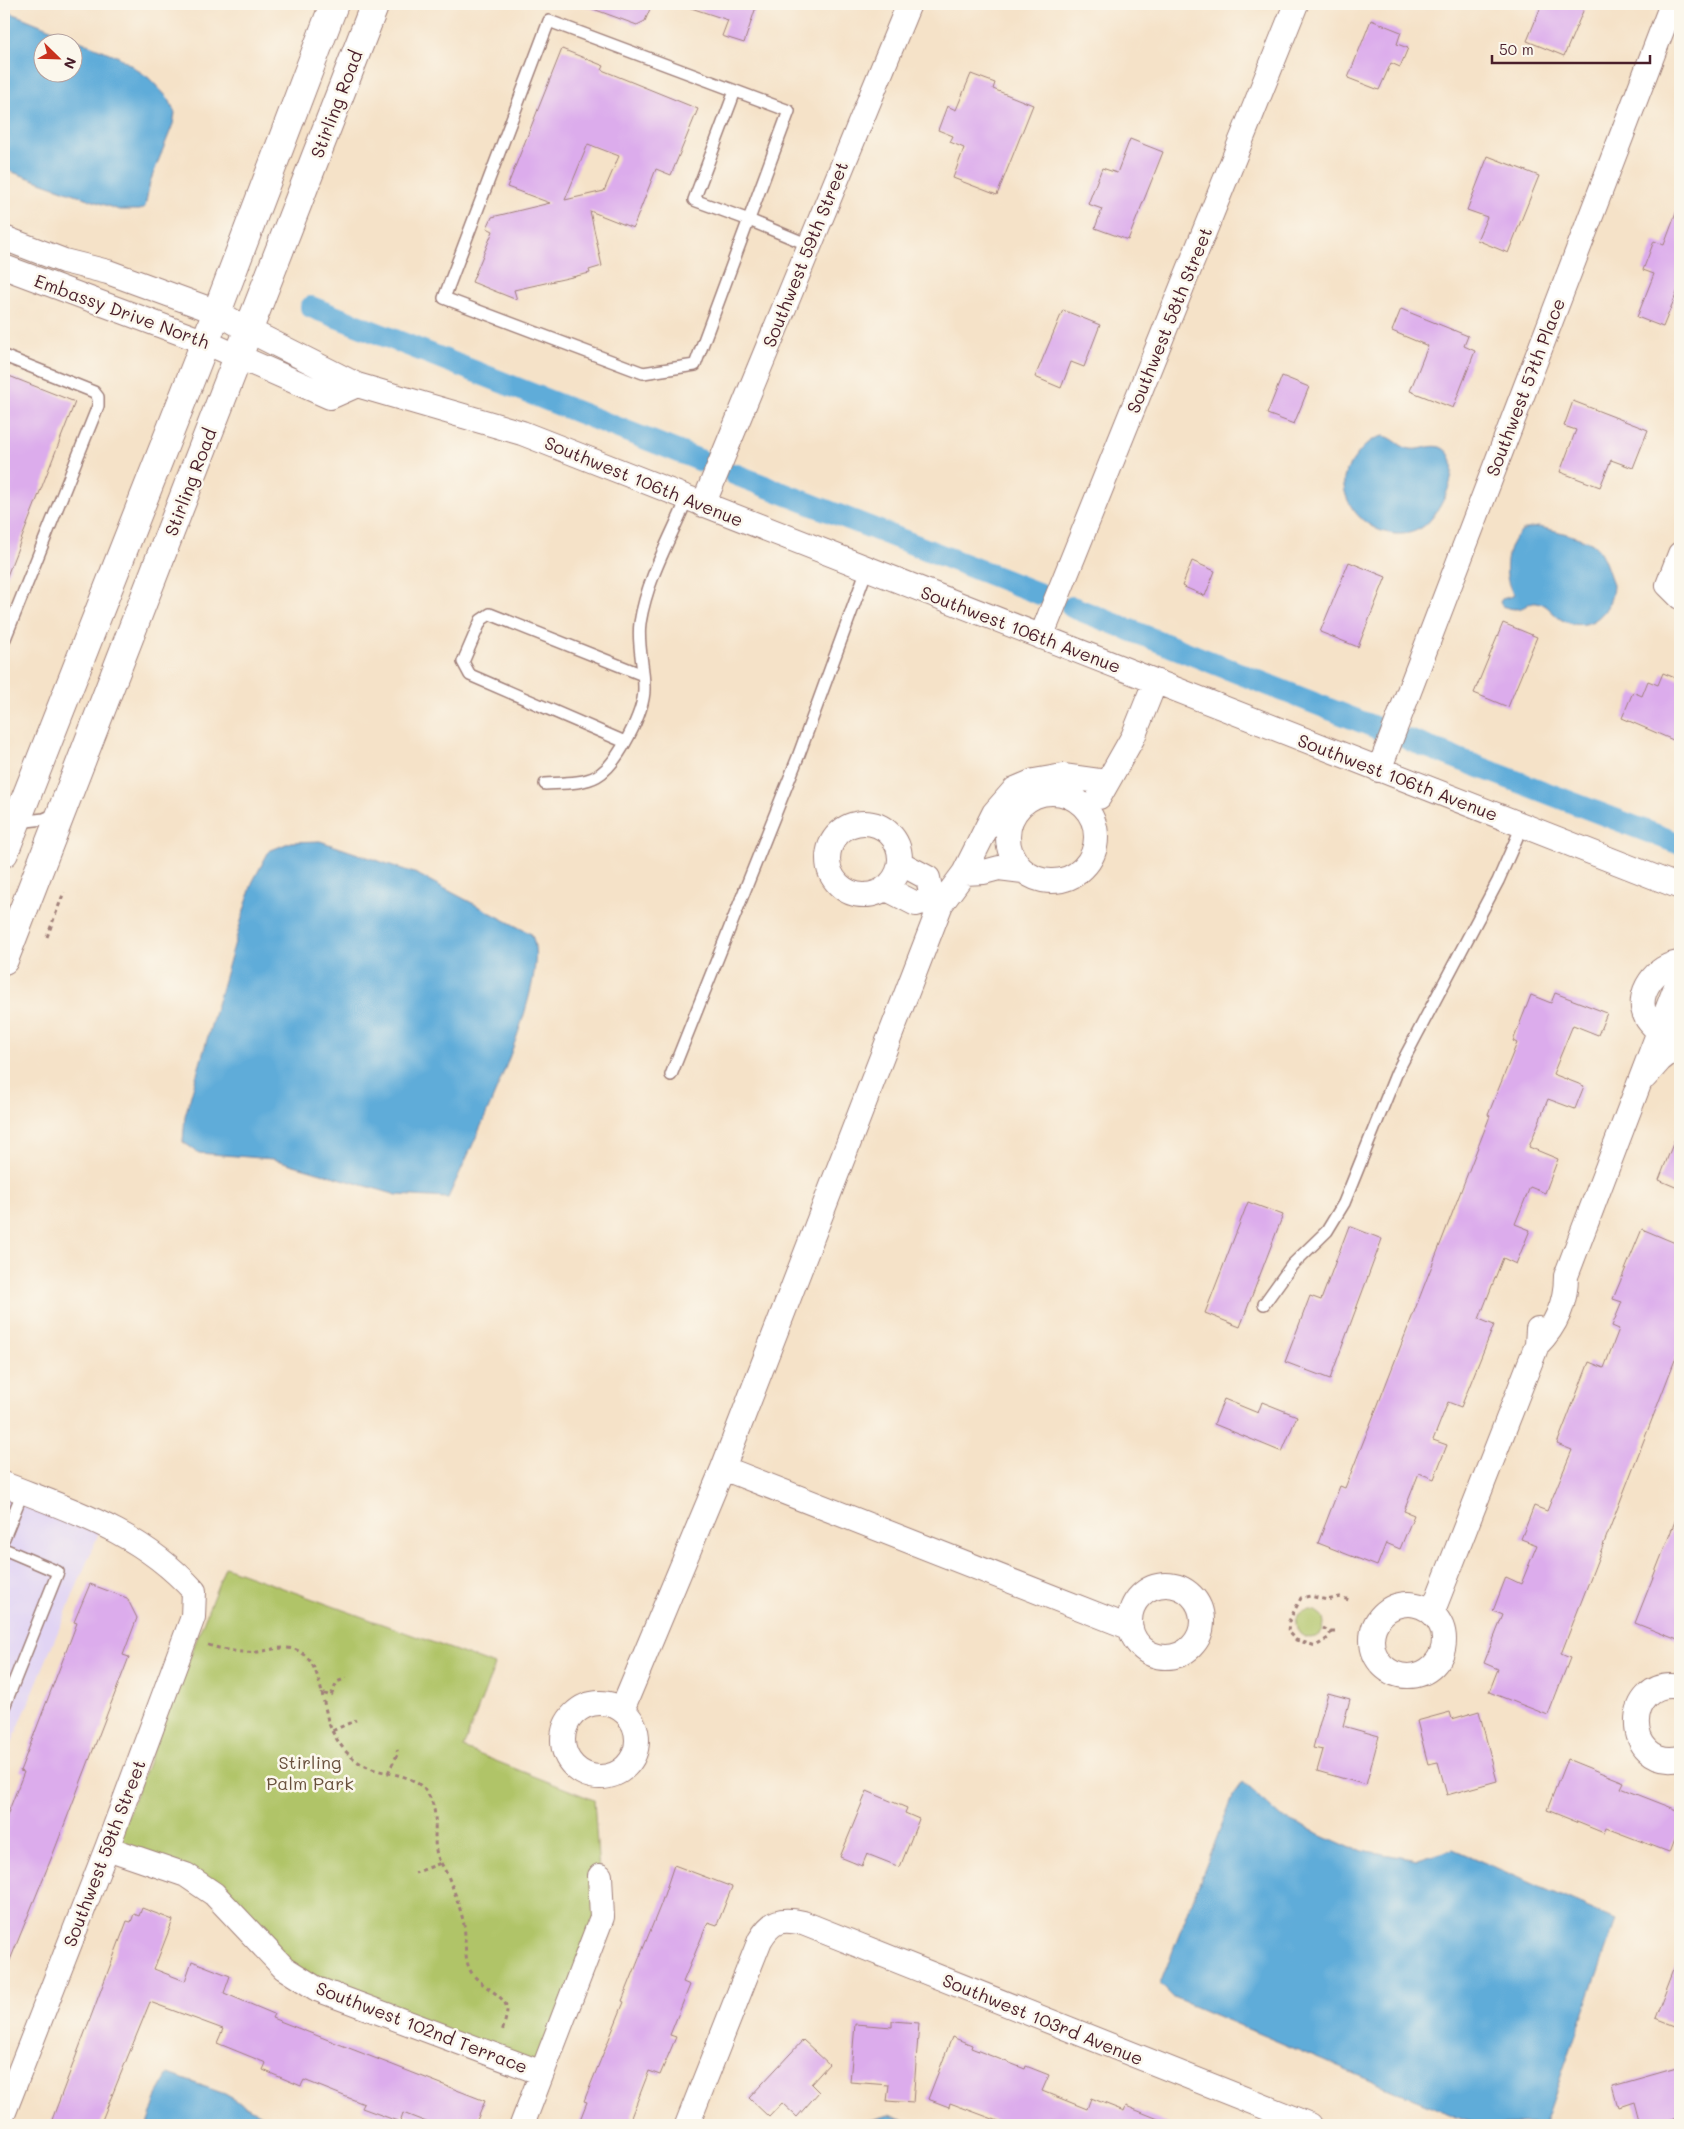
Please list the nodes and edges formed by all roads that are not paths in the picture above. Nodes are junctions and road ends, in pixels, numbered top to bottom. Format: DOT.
graph roads {
  1 [pos="334,4"];
  2 [pos="375,4"];
  3 [pos="909,4"];
  4 [pos="1296,4"];
  5 [pos="1672,4"];
  6 [pos="735,90"];
  7 [pos="749,220"];
  8 [pos="4,238"];
  9 [pos="809,245"];
  10 [pos="4,267"];
  11 [pos="217,312"];
  12 [pos="248,330"];
  13 [pos="205,342"];
  14 [pos="4,356"];
  15 [pos="239,356"];
  16 [pos="357,385"];
  17 [pos="695,502"];
  18 [pos="1680,554"];
  19 [pos="867,569"];
  20 [pos="1680,597"];
  21 [pos="1041,637"];
  22 [pos="4,641"];
  23 [pos="643,675"];
  24 [pos="1155,682"];
  25 [pos="625,742"];
  26 [pos="1379,770"];
  27 [pos="1106,782"];
  28 [pos="545,784"];
  29 [pos="1075,798"];
  30 [pos="62,811"];
  31 [pos="10,820"];
  32 [pos="1094,820"];
  33 [pos="1522,826"];
  34 [pos="1008,846"];
  35 [pos="4,853"];
  36 [pos="900,863"];
  37 [pos="1023,871"];
  38 [pos="964,873"];
  39 [pos="1680,887"];
  40 [pos="885,888"];
  41 [pos="937,902"];
  42 [pos="4,960"];
  43 [pos="1680,963"];
  44 [pos="1680,976"];
  45 [pos="1670,1033"];
  46 [pos="1680,1044"];
  47 [pos="671,1075"];
  48 [pos="1642,1080"];
  49 [pos="1264,1304"];
  50 [pos="723,1468"];
  51 [pos="13,1488"];
  52 [pos="4,1538"];
  53 [pos="4,1549"];
  54 [pos="1432,1613"];
  55 [pos="1130,1628"];
  56 [pos="8,1687"];
  57 [pos="1680,1687"];
  58 [pos="4,1707"];
  59 [pos="622,1710"];
  60 [pos="1680,1758"];
  61 [pos="107,1848"];
  62 [pos="600,1876"];
  63 [pos="542,2073"];
  64 [pos="4,2112"];
  65 [pos="522,2125"];
  66 [pos="687,2125"];
  67 [pos="1310,2125"];
  1 -- 11 [label="main road, Stirling Road"];
  2 -- 12 [label="main road, Stirling Road"];
  3 -- 9 [label="street, Southwest 59th Street"];
  4 -- 21 [label="street, Southwest 58th Street"];
  5 -- 26 [label="street, Southwest 57th Place"];
  6 -- 7 [label="lane"];
  6 -- 7 [label="lane"];
  6 -- 7 [label="lane"];
  7 -- 9 [label="lane"];
  8 -- 11 [label="street, Embassy Drive North"];
  9 -- 17 [label="street, Southwest 59th Street"];
  10 -- 13 [label="street, Embassy Drive North"];
  11 -- 12 [label="street, Southwest 106th Avenue"];
  11 -- 13 [label="main road, Stirling Road"];
  12 -- 15 [label="main road, Stirling Road"];
  12 -- 16 [label="street, Southwest 106th Avenue"];
  13 -- 15 [label="street, Embassy Drive North"];
  13 -- 31 [label="main road, Stirling Road"];
  14 -- 22 [label="lane"];
  15 -- 16 [label="street"];
  15 -- 30 [label="main road, Stirling Road"];
  16 -- 17 [label="street, Southwest 106th Avenue"];
  17 -- 19 [label="street, Southwest 106th Avenue"];
  17 -- 23 [label="lane"];
  18 -- 20 [label="street"];
  19 -- 21 [label="street, Southwest 106th Avenue"];
  19 -- 47 [label="lane"];
  21 -- 24 [label="street, Southwest 106th Avenue"];
  23 -- 25 [label="lane"];
  23 -- 25 [label="lane"];
  24 -- 26 [label="street, Southwest 106th Avenue"];
  24 -- 27 [label="street"];
  25 -- 28 [label="lane"];
  26 -- 33 [label="street, Southwest 106th Avenue"];
  27 -- 29 [label="street"];
  27 -- 32 [label="street"];
  27 -- 38 [label="street"];
  29 -- 32 [label="street"];
  29 -- 34 [label="street"];
  30 -- 31 [label="lane"];
  30 -- 42 [label="main road, Stirling Road"];
  31 -- 35 [label="main road, Stirling Road"];
  32 -- 37 [label="street"];
  33 -- 39 [label="street, Southwest 106th Avenue"];
  33 -- 49 [label="lane"];
  34 -- 37 [label="street"];
  34 -- 38 [label="street"];
  36 -- 40 [label="street"];
  36 -- 40 [label="street"];
  36 -- 41 [label="street"];
  37 -- 38 [label="street"];
  38 -- 41 [label="street"];
  40 -- 41 [label="street"];
  41 -- 50 [label="street"];
  43 -- 45 [label="street"];
  44 -- 45 [label="street"];
  45 -- 48 [label="street"];
  46 -- 48 [label="street"];
  48 -- 54 [label="street"];
  50 -- 55 [label="street"];
  50 -- 59 [label="street"];
  51 -- 52 [label="lane"];
  51 -- 61 [label="street, Southwest 59th Street"];
  53 -- 56 [label="lane"];
  56 -- 58 [label="lane"];
  57 -- 60 [label="street"];
  61 -- 63 [label="street, Southwest 102nd Terrace"];
  61 -- 64 [label="street, Southwest 59th Street"];
  62 -- 63 [label="street"];
  63 -- 65 [label="street"];
  66 -- 67 [label="street, Southwest 103rd Avenue"];
}
